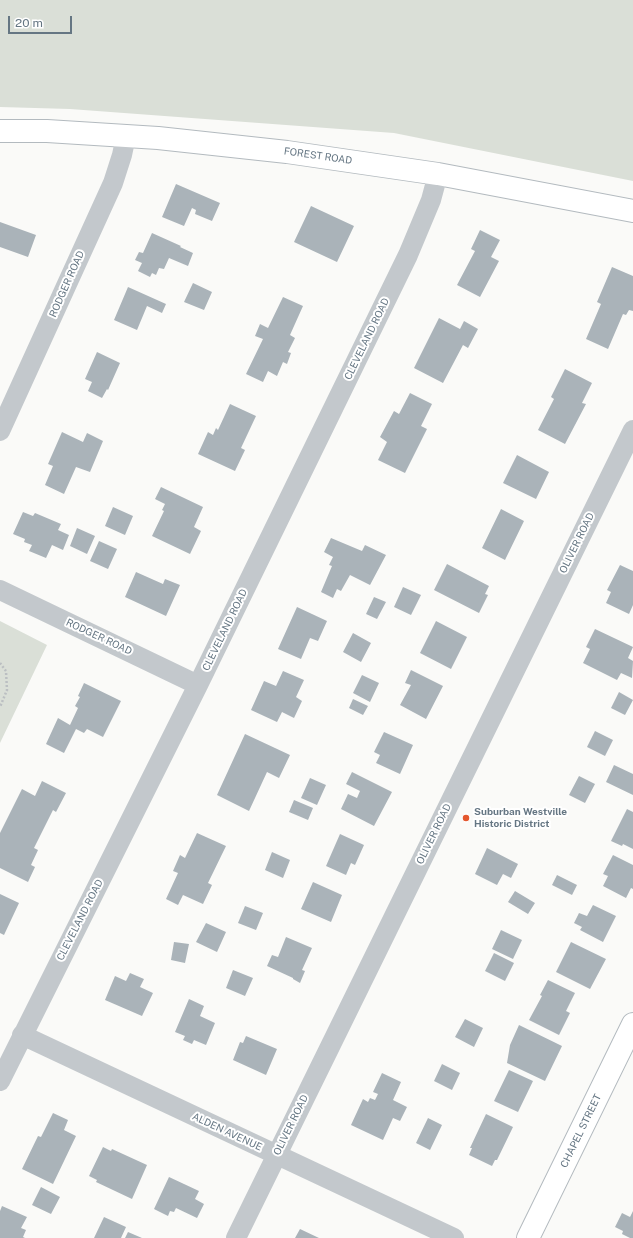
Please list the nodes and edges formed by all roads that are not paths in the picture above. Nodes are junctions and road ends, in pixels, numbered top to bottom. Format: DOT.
graph roads {
  1 [pos="0,131"];
  2 [pos="126,136"];
  3 [pos="438,174"];
  4 [pos="633,211"];
  5 [pos="633,430"];
  6 [pos="0,431"];
  7 [pos="0,590"];
  8 [pos="198,685"];
  9 [pos="633,1024"];
  10 [pos="22,1035"];
  11 [pos="0,1081"];
  12 [pos="277,1155"];
  13 [pos="236,1238"];
  14 [pos="454,1238"];
  15 [pos="528,1238"];
  1 -- 2 [label="main road, FOREST ROAD"];
  2 -- 3 [label="main road, FOREST ROAD"];
  2 -- 6 [label="street, RODGER ROAD"];
  3 -- 4 [label="main road, FOREST ROAD"];
  3 -- 8 [label="street, CLEVELAND ROAD"];
  5 -- 12 [label="street, OLIVER ROAD"];
  7 -- 8 [label="street, RODGER ROAD"];
  8 -- 10 [label="street, CLEVELAND ROAD"];
  9 -- 15 [label="main road, CHAPEL STREET"];
  10 -- 11 [label="street, CLEVELAND ROAD"];
  10 -- 12 [label="street, ALDEN AVENUE"];
  12 -- 13 [label="street, OLIVER ROAD"];
  12 -- 14 [label="street, ALDEN AVENUE"];
}
